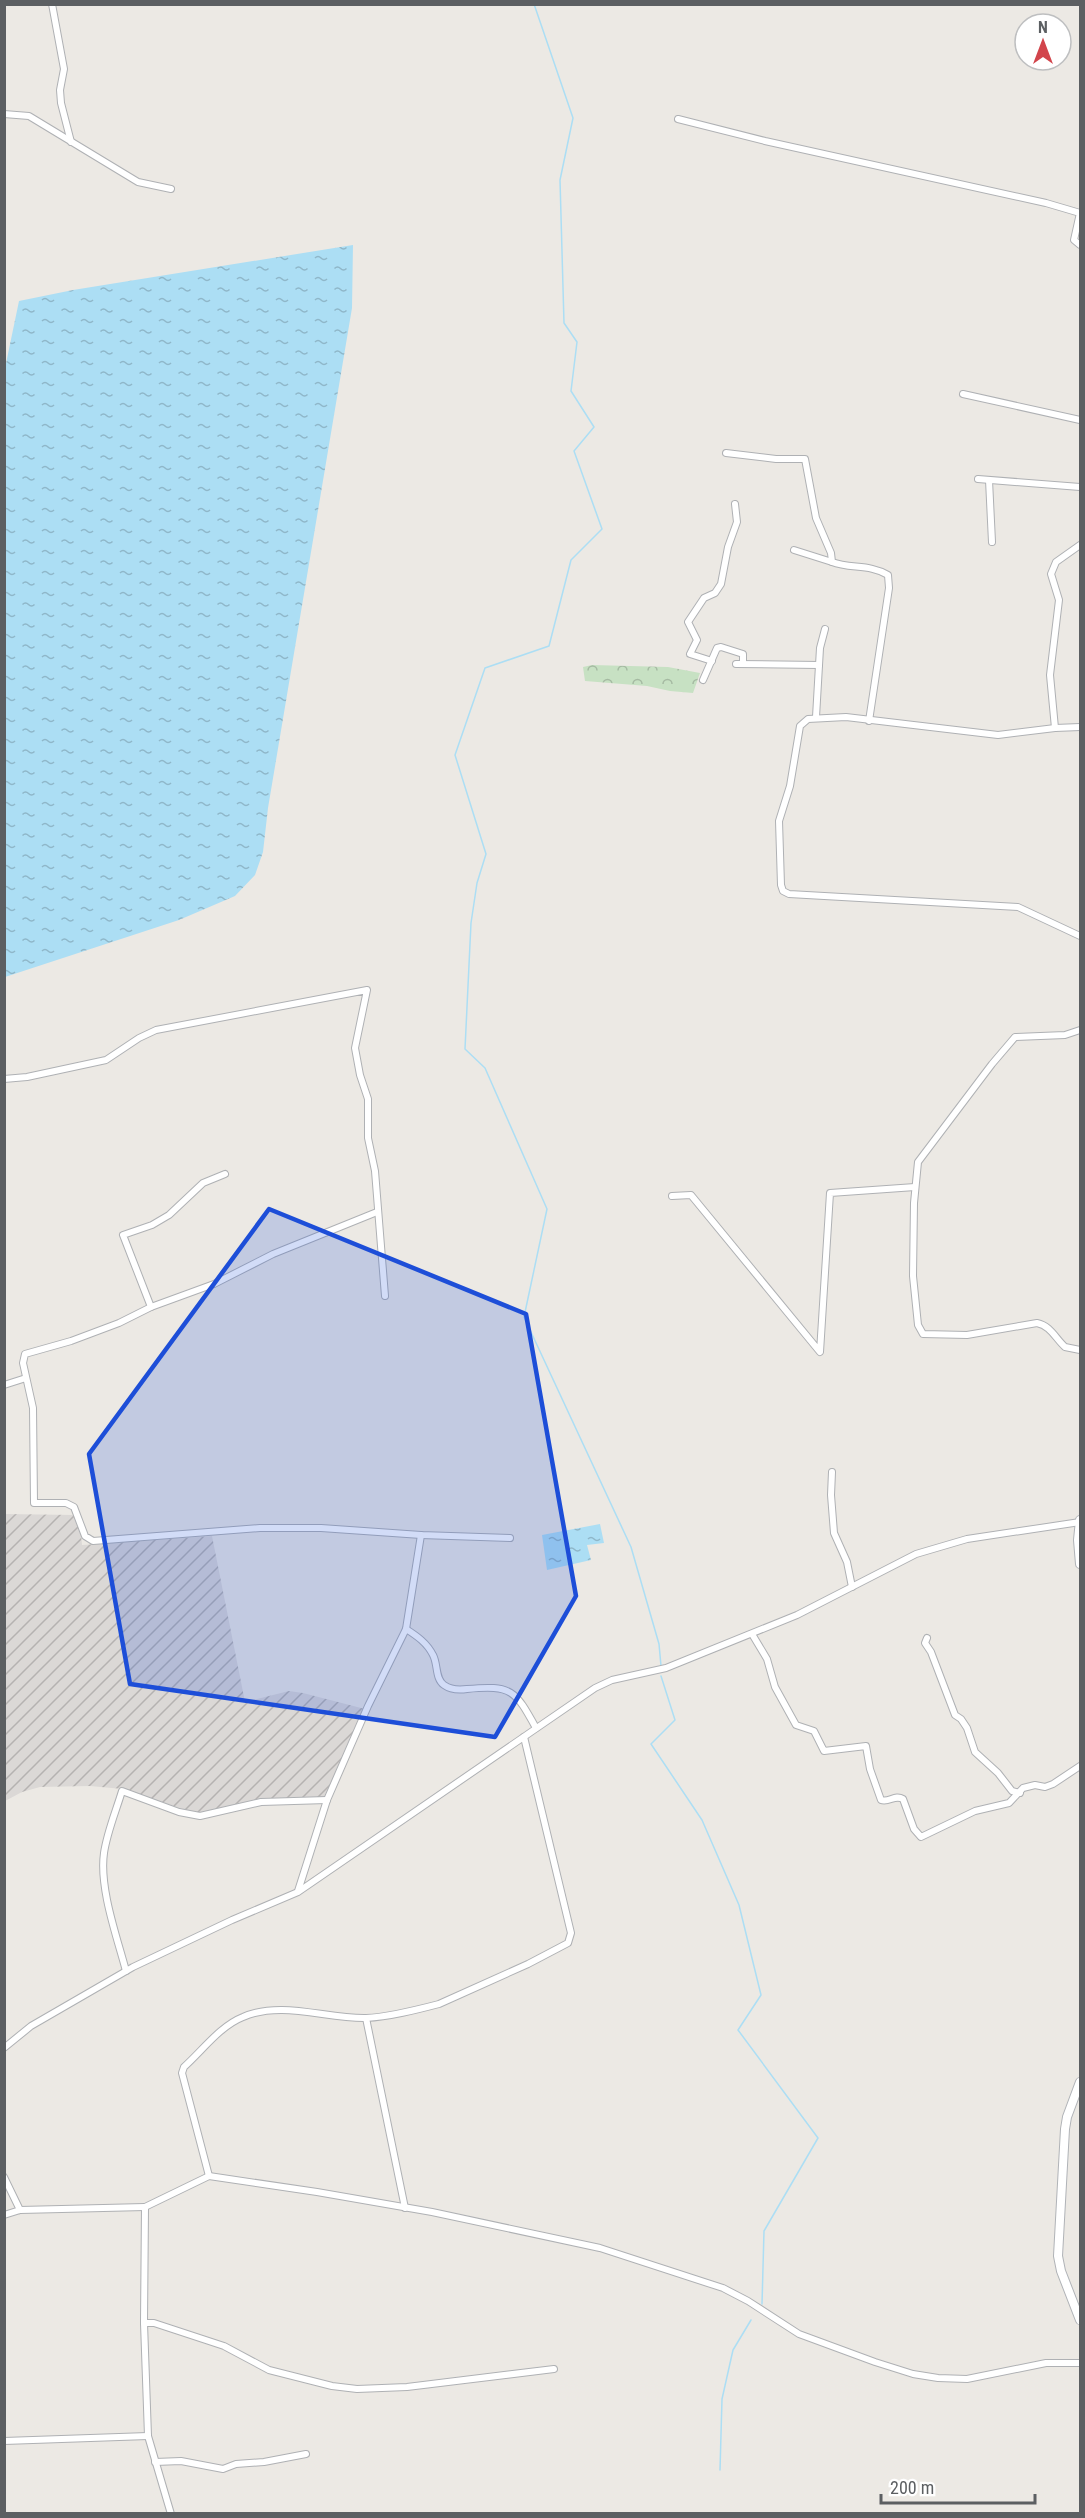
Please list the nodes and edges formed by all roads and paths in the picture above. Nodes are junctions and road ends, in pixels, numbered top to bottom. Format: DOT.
graph roads {
  1 [pos="52,4"];
  2 [pos="4,114"];
  3 [pos="678,119"];
  4 [pos="71,142"];
  5 [pos="171,189"];
  6 [pos="1080,245"];
  7 [pos="963,394"];
  8 [pos="1080,420"];
  9 [pos="726,453"];
  10 [pos="978,479"];
  11 [pos="989,480"];
  12 [pos="1080,487"];
  13 [pos="735,504"];
  14 [pos="992,542"];
  15 [pos="1080,545"];
  16 [pos="794,550"];
  17 [pos="832,561"];
  18 [pos="825,629"];
  19 [pos="712,661"];
  20 [pos="819,665"];
  21 [pos="703,680"];
  22 [pos="816,717"];
  23 [pos="869,721"];
  24 [pos="1080,727"];
  25 [pos="1055,728"];
  26 [pos="1080,936"];
  27 [pos="1080,1030"];
  28 [pos="4,1079"];
  29 [pos="225,1174"];
  30 [pos="915,1187"];
  31 [pos="672,1196"];
  32 [pos="377,1212"];
  33 [pos="385,1296"];
  34 [pos="151,1307"];
  35 [pos="1080,1350"];
  36 [pos="26,1378"];
  37 [pos="4,1384"];
  38 [pos="832,1473"];
  39 [pos="1080,1521"];
  40 [pos="421,1536"];
  41 [pos="510,1538"];
  42 [pos="1080,1564"];
  43 [pos="852,1587"];
  44 [pos="406,1629"];
  45 [pos="752,1634"];
  46 [pos="927,1638"];
  47 [pos="536,1728"];
  48 [pos="524,1737"];
  49 [pos="1080,1766"];
  50 [pos="1020,1793"];
  51 [pos="327,1800"];
  52 [pos="298,1892"];
  53 [pos="126,1971"];
  54 [pos="366,2018"];
  55 [pos="4,2048"];
  56 [pos="1080,2082"];
  57 [pos="209,2176"];
  58 [pos="4,2177"];
  59 [pos="145,2207"];
  60 [pos="405,2208"];
  61 [pos="20,2211"];
  62 [pos="4,2215"];
  63 [pos="1080,2320"];
  64 [pos="144,2323"];
  65 [pos="1080,2363"];
  66 [pos="554,2368"];
  67 [pos="148,2436"];
  68 [pos="4,2441"];
  69 [pos="306,2454"];
  70 [pos="155,2462"];
  71 [pos="171,2514"];
  1 -- 4 [label="street"];
  2 -- 4 [label="street"];
  3 -- 6 [label="street"];
  4 -- 5 [label="street"];
  7 -- 8 [label="street"];
  9 -- 17 [label="street"];
  10 -- 11 [label="street"];
  11 -- 12 [label="street"];
  11 -- 14 [label="street"];
  13 -- 19 [label="street"];
  15 -- 25 [label="street"];
  16 -- 17 [label="street"];
  17 -- 23 [label="street"];
  18 -- 20 [label="street"];
  19 -- 20 [label="street"];
  19 -- 21 [label="street"];
  20 -- 22 [label="street"];
  22 -- 23 [label="street"];
  22 -- 26 [label="street"];
  23 -- 25 [label="street"];
  24 -- 25 [label="street"];
  27 -- 30 [label="street"];
  28 -- 32 [label="street"];
  29 -- 34 [label="street"];
  30 -- 31 [label="street"];
  30 -- 35 [label="street"];
  32 -- 33 [label="street"];
  32 -- 34 [label="street"];
  34 -- 36 [label="street"];
  36 -- 37 [label="street"];
  36 -- 40 [label="street"];
  38 -- 43 [label="street"];
  39 -- 42 [label="street"];
  39 -- 43 [label="street"];
  40 -- 41 [label="street"];
  40 -- 44 [label="street"];
  43 -- 45 [label="street"];
  44 -- 47 [label="street"];
  44 -- 51 [label="street"];
  45 -- 47 [label="street"];
  45 -- 50 [label="street"];
  46 -- 50 [label="street"];
  47 -- 48 [label="street"];
  48 -- 52 [label="street"];
  48 -- 54 [label="street"];
  49 -- 50 [label="street"];
  51 -- 52 [label="street"];
  51 -- 53 [label="street"];
  52 -- 53 [label="street"];
  53 -- 55 [label="street"];
  54 -- 57 [label="street"];
  54 -- 60 [label="street"];
  56 -- 63 [label="street"];
  57 -- 59 [label="street"];
  57 -- 60 [label="street"];
  58 -- 61 [label="street"];
  59 -- 61 [label="street"];
  59 -- 64 [label="street"];
  60 -- 65 [label="street"];
  61 -- 62 [label="street"];
  64 -- 66 [label="street"];
  64 -- 67 [label="street"];
  67 -- 68 [label="street"];
  67 -- 70 [label="street"];
  69 -- 70 [label="street"];
  70 -- 71 [label="street"];
}
